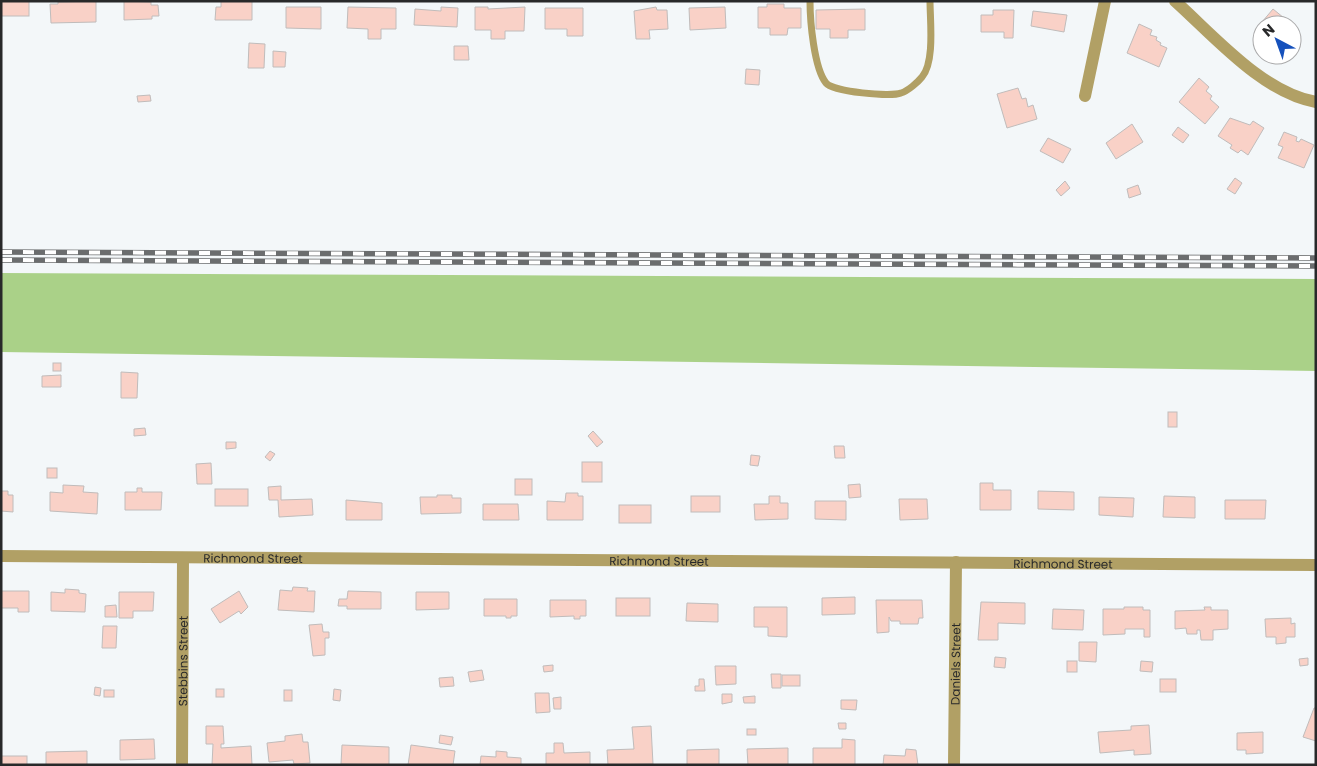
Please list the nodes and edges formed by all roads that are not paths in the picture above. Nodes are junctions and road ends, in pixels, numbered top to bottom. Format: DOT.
graph roads {
  1 [pos="810,1"];
  2 [pos="930,1"];
  3 [pos="1105,1"];
  4 [pos="1175,1"];
  5 [pos="1085,96"];
  6 [pos="1316,102"];
  7 [pos="1,556"];
  8 [pos="183,558"];
  9 [pos="956,562"];
  10 [pos="1316,565"];
  11 [pos="182,765"];
  12 [pos="954,765"];
  1 -- 2 [label="lane"];
  3 -- 5 [label="street"];
  4 -- 6 [label="street"];
  7 -- 8 [label="street, Richmond Street"];
  8 -- 9 [label="street, Richmond Street"];
  8 -- 11 [label="street, Stebbins Street"];
  9 -- 10 [label="street, Richmond Street"];
  9 -- 12 [label="street, Daniels Street"];
}
